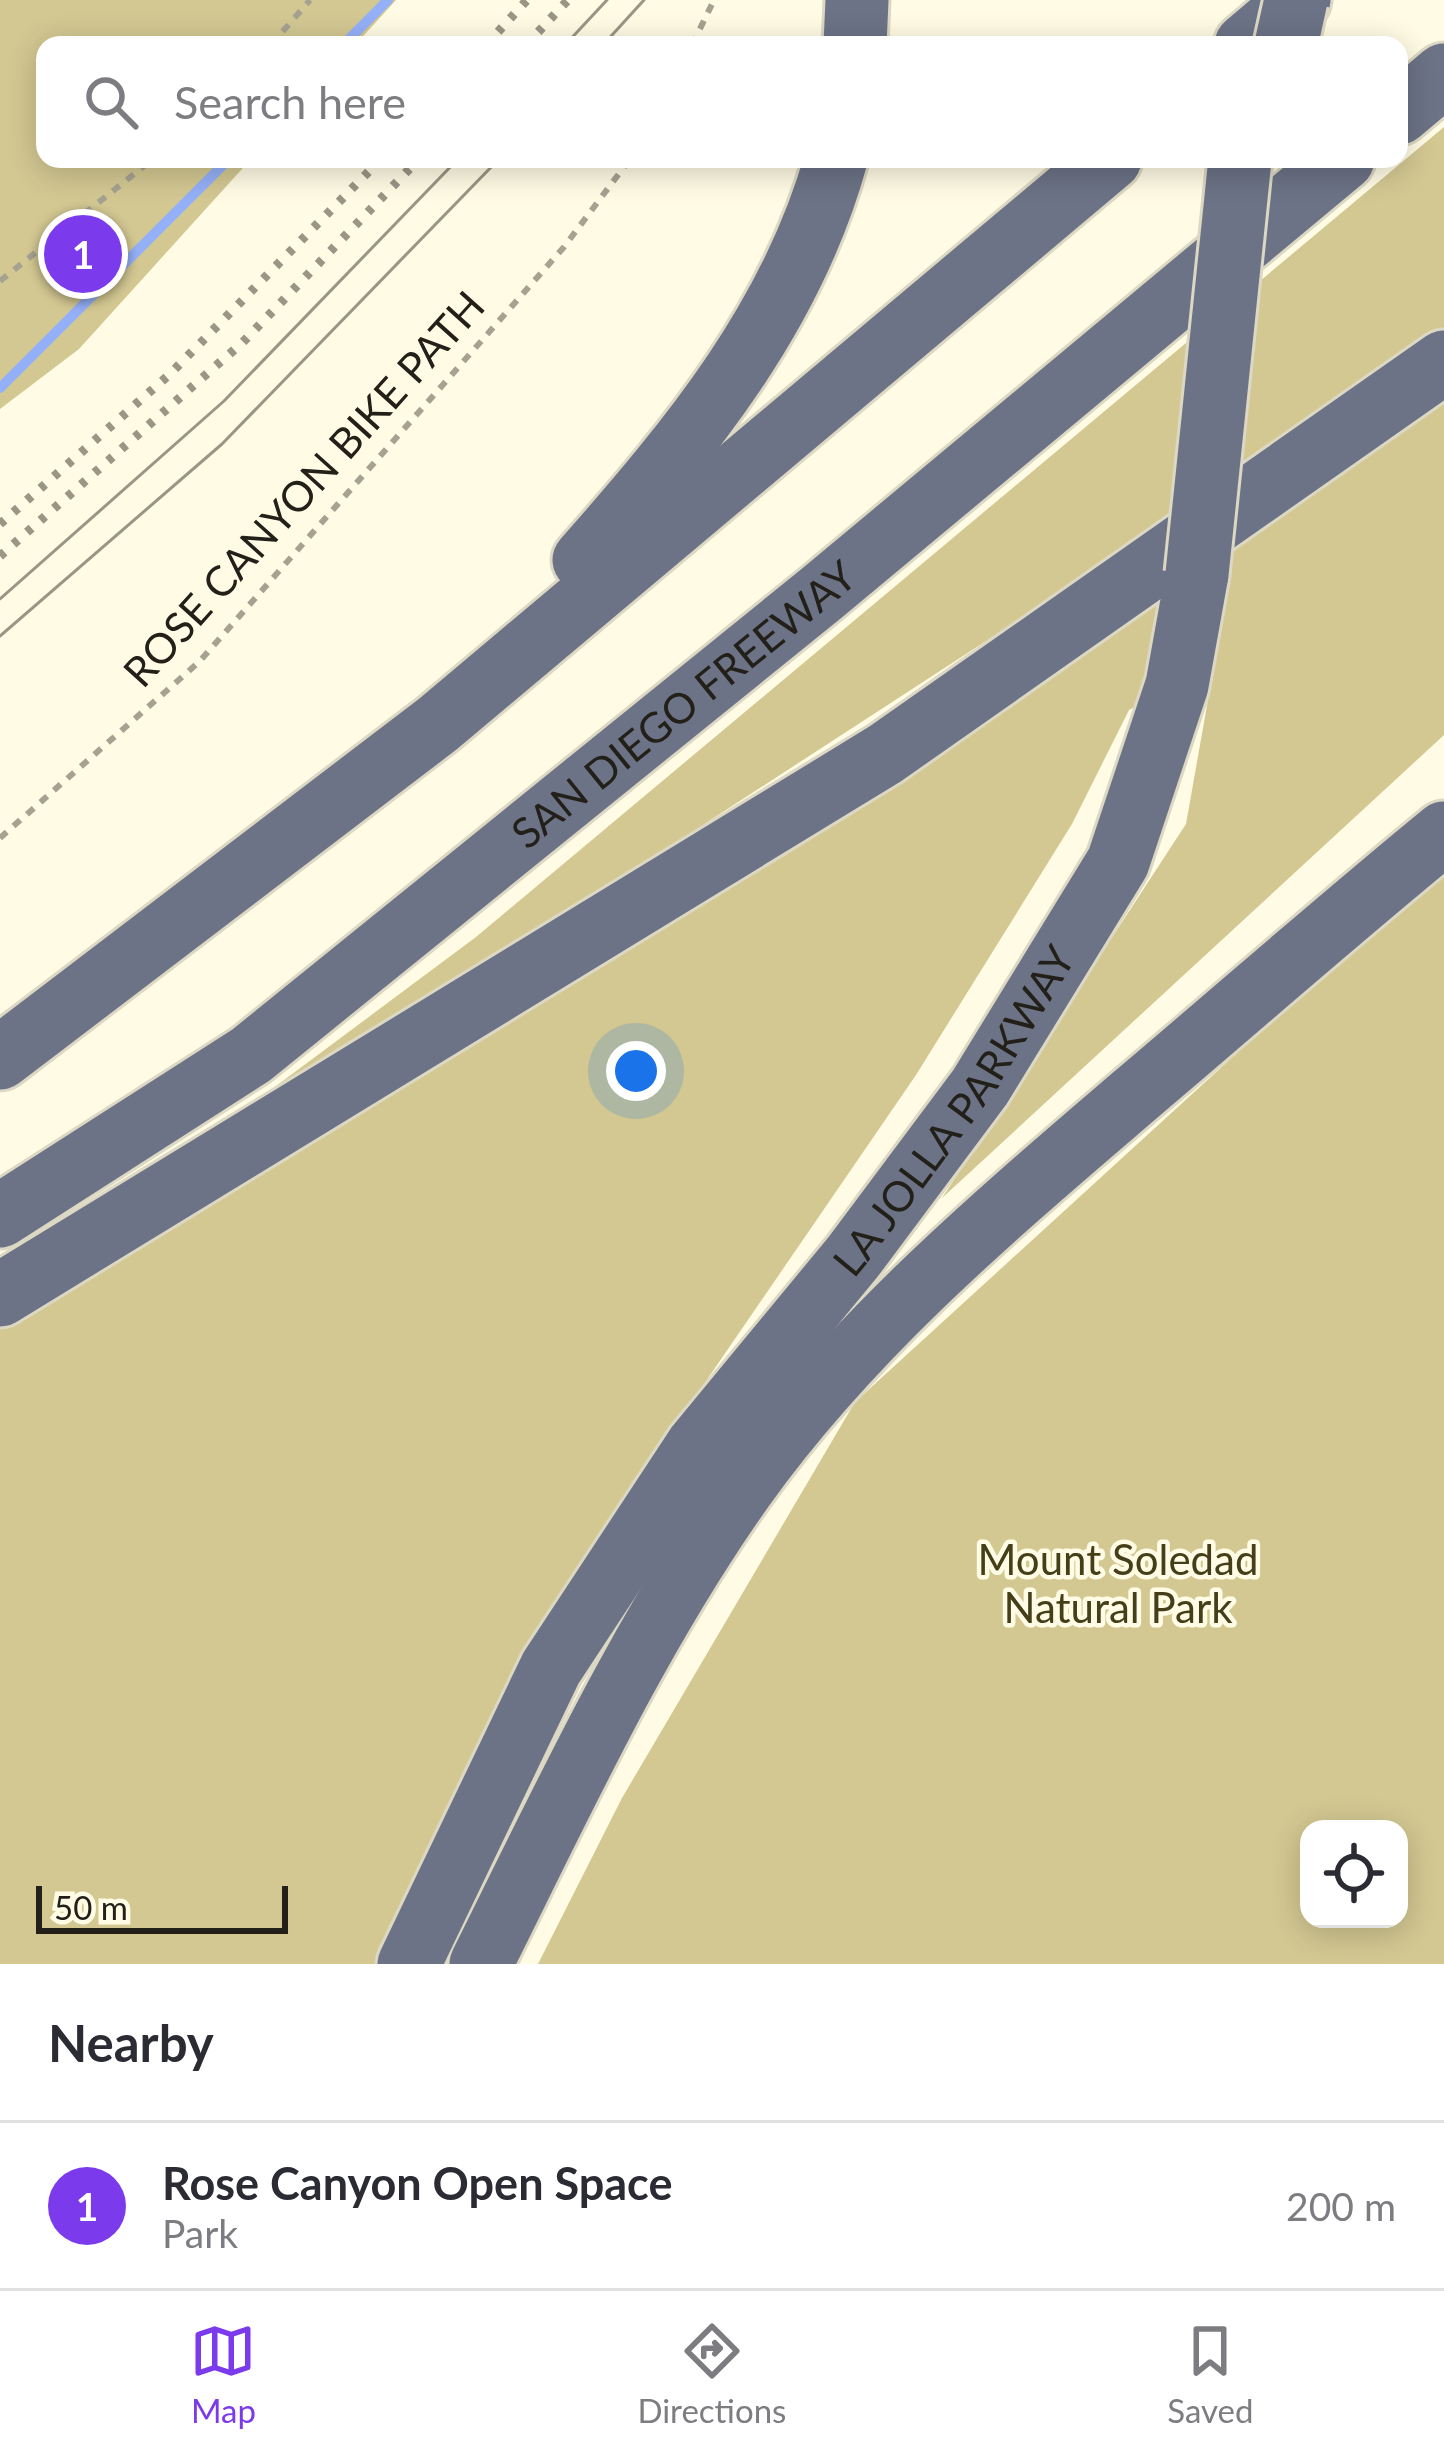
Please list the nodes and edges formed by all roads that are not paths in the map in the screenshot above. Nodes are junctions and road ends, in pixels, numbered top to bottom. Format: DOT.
graph roads {
  1 [pos="856,0"];
  2 [pos="1257,0"];
  3 [pos="1298,0"];
  4 [pos="855,36"];
  5 [pos="1251,36"];
  6 [pos="1259,36"];
  7 [pos="1288,36"];
  8 [pos="1444,75"];
  9 [pos="1408,105"];
  10 [pos="833,168"];
  11 [pos="1099,168"];
  12 [pos="1239,168"];
  13 [pos="1262,168"];
  14 [pos="1332,168"];
  15 [pos="1444,362"];
  16 [pos="1216,395"];
  17 [pos="438,724"];
  18 [pos="1439,837"];
  19 [pos="0,1058"];
  20 [pos="0,1216"];
  21 [pos="0,1294"];
  22 [pos="409,1964"];
  23 [pos="481,1964"];
  1 -- 4 [label="highway"];
  2 -- 5 [label="highway"];
  3 -- 6 [label="highway"];
  3 -- 7 [label="highway, bridge"];
  8 -- 9 [label="highway"];
  10 -- 17 [label="highway"];
  11 -- 17 [label="highway"];
  12 -- 16 [label="highway, LA JOLLA PARKWAY, bridge"];
  13 -- 16 [label="highway, bridge"];
  14 -- 20 [label="highway, SAN DIEGO FREEWAY"];
  15 -- 21 [label="highway"];
  16 -- 22 [label="highway, LA JOLLA PARKWAY, bridge"];
  17 -- 19 [label="highway"];
  18 -- 23 [label="highway, LA JOLLA PARKWAY"];
}
